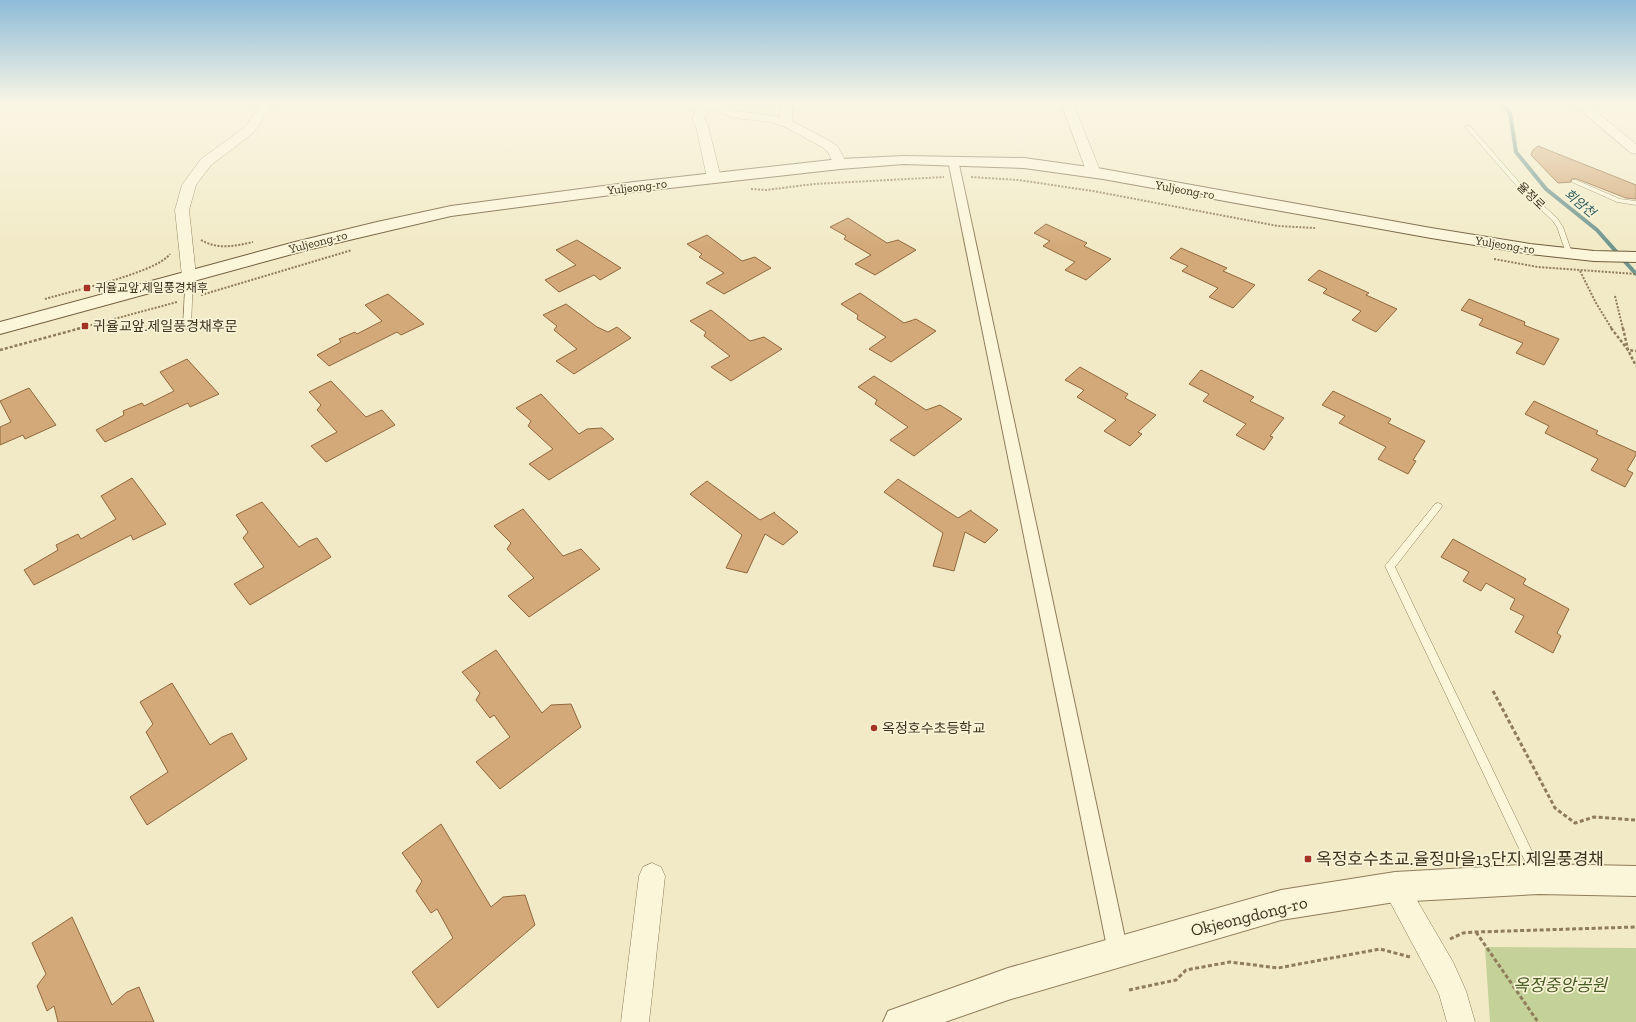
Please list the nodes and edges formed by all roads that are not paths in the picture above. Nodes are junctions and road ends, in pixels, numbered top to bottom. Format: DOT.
graph roads {
  1 [pos="221,151"];
  2 [pos="708,151"];
  3 [pos="832,151"];
  4 [pos="1085,151"];
  5 [pos="1489,151"];
  6 [pos="953,160"];
  7 [pos="840,164"];
  8 [pos="1094,173"];
  9 [pos="714,178"];
  10 [pos="1574,181"];
  11 [pos="1636,203"];
  12 [pos="1569,253"];
  13 [pos="1636,257"];
  14 [pos="189,276"];
  15 [pos="4,324"];
  16 [pos="187,327"];
  17 [pos="1438,506"];
  18 [pos="652,876"];
  19 [pos="1539,879"];
  20 [pos="1636,882"];
  21 [pos="1395,887"];
  22 [pos="1118,952"];
  23 [pos="635,1022"];
  24 [pos="899,1022"];
  25 [pos="1461,1022"];
  1 -- 14 [label="street"];
  2 -- 9 [label="street"];
  3 -- 7 [label="street"];
  4 -- 8 [label="street"];
  5 -- 12 [label="lane, 율정로"];
  6 -- 7 [label="main road, Yuljeong-ro"];
  6 -- 8 [label="main road, Yuljeong-ro"];
  6 -- 22 [label="street"];
  7 -- 9 [label="main road, Yuljeong-ro"];
  8 -- 12 [label="main road, Yuljeong-ro"];
  9 -- 14 [label="main road, Yuljeong-ro"];
  10 -- 11 [label="lane"];
  12 -- 13 [label="main road, Yuljeong-ro"];
  14 -- 15 [label="main road, Yuljeong-ro"];
  14 -- 16 [label="lane"];
  17 -- 19 [label="lane"];
  18 -- 23 [label="street"];
  19 -- 20 [label="main road, Okjeongdong-ro"];
  19 -- 21 [label="main road, Okjeongdong-ro"];
  21 -- 22 [label="main road, Okjeongdong-ro"];
  21 -- 25 [label="street"];
  22 -- 24 [label="main road, Okjeongdong-ro"];
}
